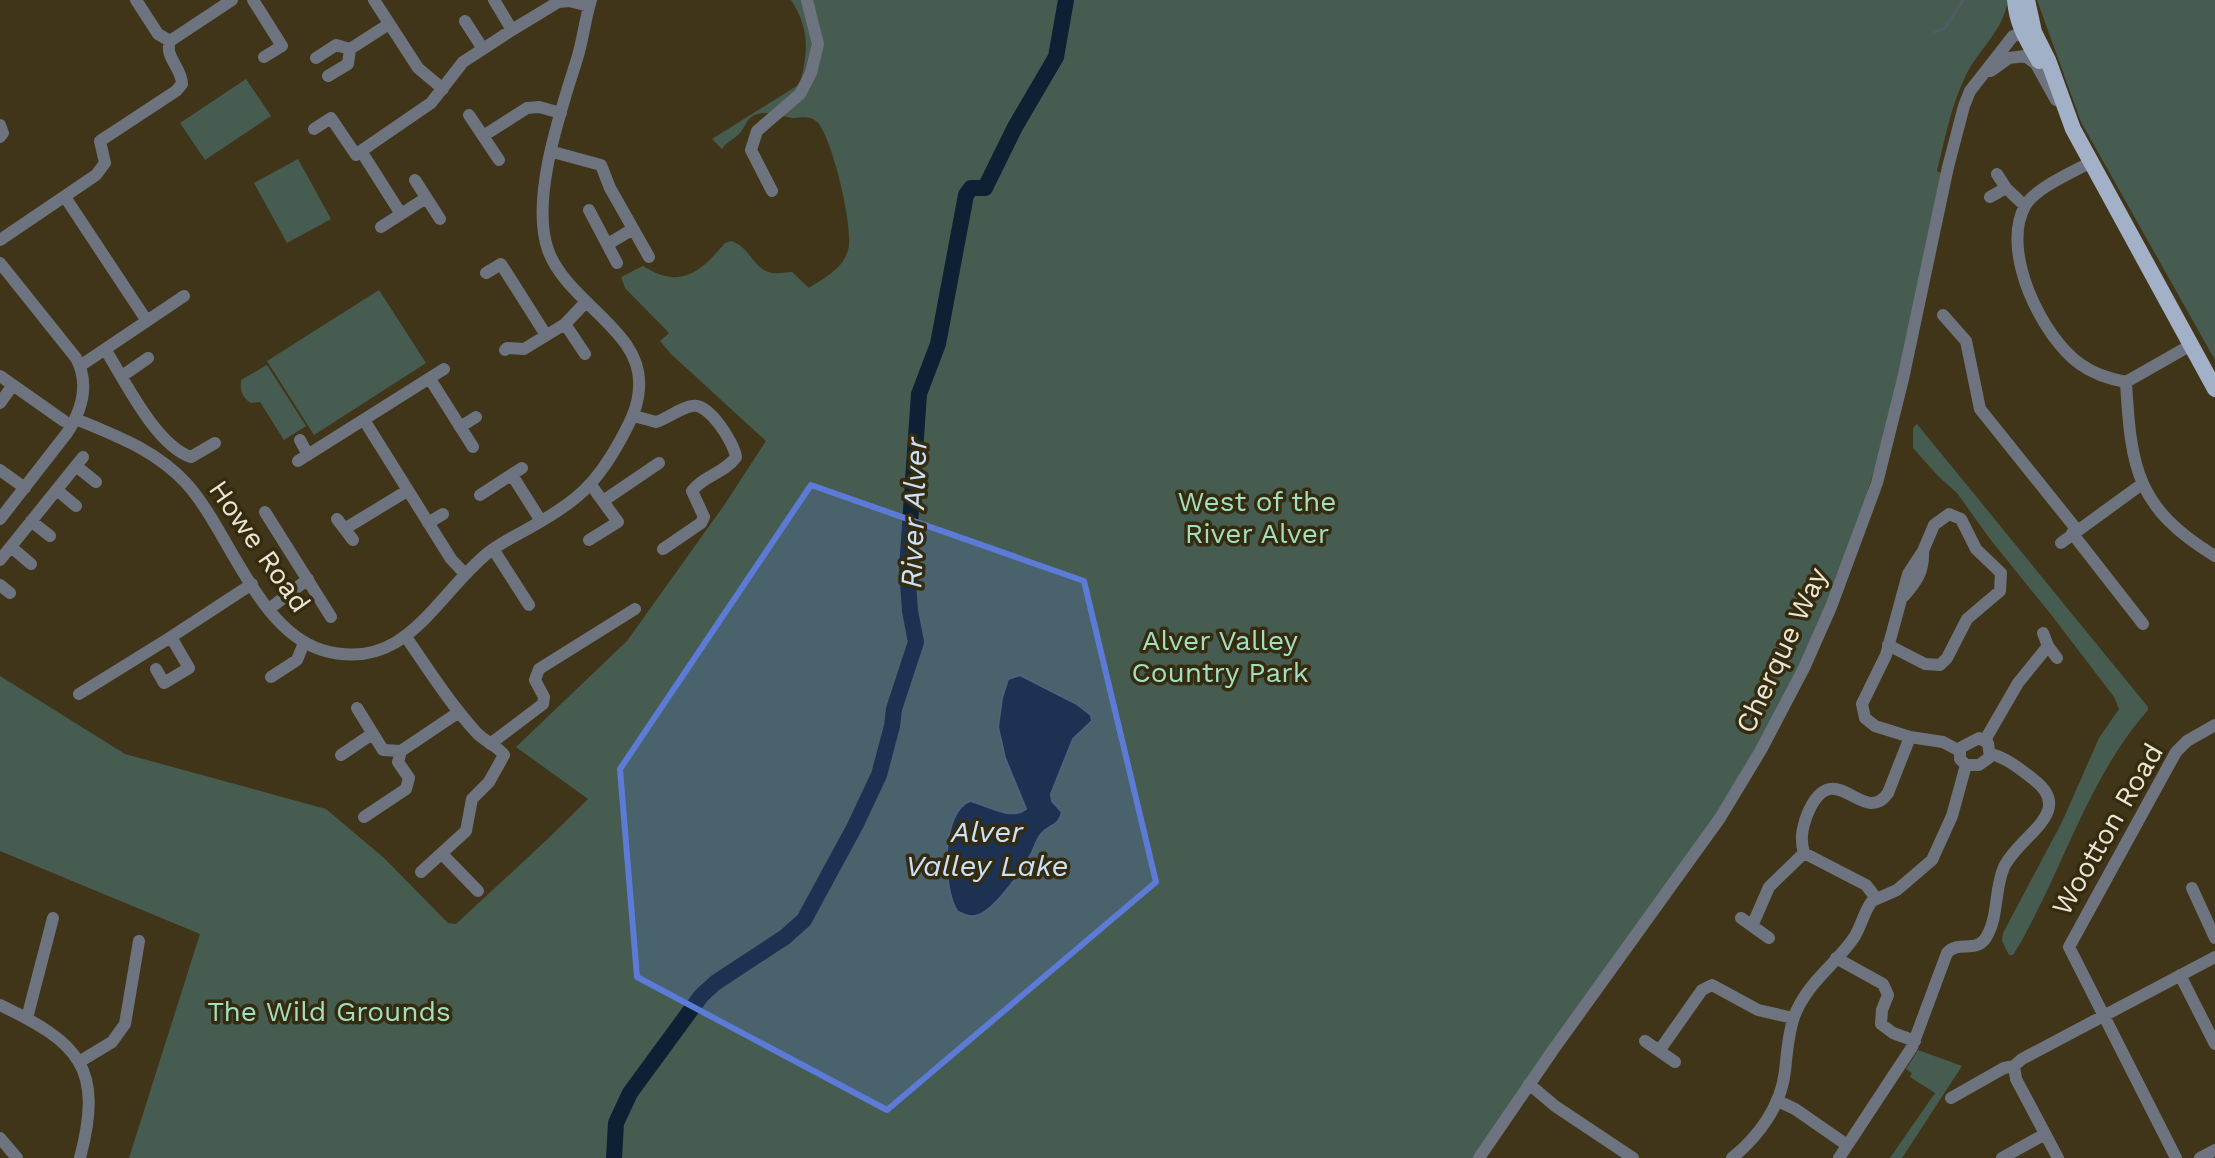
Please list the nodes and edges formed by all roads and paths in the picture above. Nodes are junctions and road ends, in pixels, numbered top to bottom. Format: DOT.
graph roads {
  1 [pos="136,0"];
  2 [pos="232,0"];
  3 [pos="253,0"];
  4 [pos="374,0"];
  5 [pos="494,0"];
  6 [pos="807,0"];
  7 [pos="590,3"];
  8 [pos="2020,3"];
  9 [pos="465,21"];
  10 [pos="389,24"];
  11 [pos="512,30"];
  12 [pos="2028,32"];
  13 [pos="170,41"];
  14 [pos="350,49"];
  15 [pos="483,49"];
  16 [pos="264,57"];
  17 [pos="316,58"];
  18 [pos="2004,61"];
  19 [pos="328,76"];
  20 [pos="1979,80"];
  21 [pos="443,89"];
  22 [pos="1970,91"];
  23 [pos="561,113"];
  24 [pos="469,115"];
  25 [pos="0,125"];
  26 [pos="314,129"];
  27 [pos="2073,129"];
  28 [pos="483,136"];
  29 [pos="0,137"];
  30 [pos="361,151"];
  31 [pos="553,152"];
  32 [pos="499,160"];
  33 [pos="2091,162"];
  34 [pos="1997,174"];
  35 [pos="415,180"];
  36 [pos="2006,188"];
  37 [pos="772,191"];
  38 [pos="65,197"];
  39 [pos="1990,197"];
  40 [pos="426,198"];
  41 [pos="2025,206"];
  42 [pos="589,210"];
  43 [pos="401,214"];
  44 [pos="440,219"];
  45 [pos="381,227"];
  46 [pos="633,229"];
  47 [pos="0,240"];
  48 [pos="608,244"];
  49 [pos="512,257"];
  50 [pos="649,257"];
  51 [pos="0,263"];
  52 [pos="617,263"];
  53 [pos="501,264"];
  54 [pos="486,273"];
  55 [pos="184,296"];
  56 [pos="585,303"];
  57 [pos="1943,315"];
  58 [pos="147,321"];
  59 [pos="565,324"];
  60 [pos="546,335"];
  61 [pos="2191,345"];
  62 [pos="105,349"];
  63 [pos="505,350"];
  64 [pos="585,354"];
  65 [pos="148,358"];
  66 [pos="80,366"];
  67 [pos="444,369"];
  68 [pos="0,376"];
  69 [pos="122,376"];
  70 [pos="430,379"];
  71 [pos="2126,382"];
  72 [pos="13,385"];
  73 [pos="2215,389"];
  74 [pos="0,403"];
  75 [pos="634,416"];
  76 [pos="476,417"];
  77 [pos="70,420"];
  78 [pos="364,420"];
  79 [pos="460,427"];
  80 [pos="300,440"];
  81 [pos="215,443"];
  82 [pos="473,447"];
  83 [pos="659,463"];
  84 [pos="0,470"];
  85 [pos="96,482"];
  86 [pos="2142,484"];
  87 [pos="591,485"];
  88 [pos="25,488"];
  89 [pos="57,490"];
  90 [pos="407,491"];
  91 [pos="480,495"];
  92 [pos="603,501"];
  93 [pos="76,506"];
  94 [pos="265,512"];
  95 [pos="443,514"];
  96 [pos="0,519"];
  97 [pos="31,521"];
  98 [pos="541,521"];
  99 [pos="428,523"];
  100 [pos="2075,532"];
  101 [pos="50,536"];
  102 [pos="353,540"];
  103 [pos="589,540"];
  104 [pos="2061,543"];
  105 [pos="11,547"];
  106 [pos="493,549"];
  107 [pos="663,549"];
  108 [pos="2215,556"];
  109 [pos="0,560"];
  110 [pos="31,564"];
  111 [pos="465,574"];
  112 [pos="308,579"];
  113 [pos="252,584"];
  114 [pos="529,605"];
  115 [pos="269,609"];
  116 [pos="635,609"];
  117 [pos="331,617"];
  118 [pos="2143,624"];
  119 [pos="171,637"];
  120 [pos="406,637"];
  121 [pos="304,643"];
  122 [pos="1888,645"];
  123 [pos="2057,658"];
  124 [pos="156,669"];
  125 [pos="271,677"];
  126 [pos="79,694"];
  127 [pos="357,708"];
  128 [pos="459,712"];
  129 [pos="2215,725"];
  130 [pos="372,734"];
  131 [pos="1910,737"];
  132 [pos="1985,740"];
  133 [pos="490,744"];
  134 [pos="1958,750"];
  135 [pos="401,751"];
  136 [pos="1991,754"];
  137 [pos="341,755"];
  138 [pos="1966,765"];
  139 [pos="364,817"];
  140 [pos="1804,853"];
  141 [pos="443,855"];
  142 [pos="421,872"];
  143 [pos="2192,888"];
  144 [pos="478,891"];
  145 [pos="1876,898"];
  146 [pos="2199,902"];
  147 [pos="2185,909"];
  148 [pos="53,918"];
  149 [pos="1741,918"];
  150 [pos="1752,926"];
  151 [pos="1769,938"];
  152 [pos="2215,938"];
  153 [pos="139,941"];
  154 [pos="2215,957"];
  155 [pos="1836,958"];
  156 [pos="2180,975"];
  157 [pos="0,1005"];
  158 [pos="2102,1015"];
  159 [pos="27,1018"];
  160 [pos="1793,1018"];
  161 [pos="1645,1041"];
  162 [pos="1915,1041"];
  163 [pos="2215,1044"];
  164 [pos="1659,1051"];
  165 [pos="79,1062"];
  166 [pos="1675,1062"];
  167 [pos="2014,1066"];
  168 [pos="1527,1088"];
  169 [pos="1951,1098"];
  170 [pos="1778,1101"];
  171 [pos="2045,1134"];
  172 [pos="0,1138"];
  173 [pos="1847,1145"];
  174 [pos="2215,1150"];
  175 [pos="1735,1157"];
  176 [pos="17,1158"];
  177 [pos="80,1158"];
  178 [pos="1479,1158"];
  179 [pos="1633,1158"];
  180 [pos="1839,1158"];
  181 [pos="2002,1158"];
  182 [pos="2058,1158"];
  183 [pos="2176,1158"];
  184 [pos="2200,1158"];
  1 -- 13 [label="street"];
  2 -- 13 [label="street"];
  3 -- 16 [label="street"];
  4 -- 10 [label="street"];
  5 -- 11 [label="street"];
  6 -- 37 [label="street"];
  7 -- 11 [label="street"];
  7 -- 23 [label="street, Howe Road"];
  8 -- 12 [label="main road"];
  8 -- 22 [label="street, Cherque Way"];
  9 -- 15 [label="street"];
  10 -- 14 [label="street"];
  10 -- 21 [label="street"];
  11 -- 15 [label="street"];
  12 -- 18 [label="street"];
  12 -- 20 [label="street, Cherque Way"];
  12 -- 27 [label="main road"];
  13 -- 38 [label="street"];
  14 -- 17 [label="street"];
  14 -- 19 [label="street"];
  15 -- 21 [label="street"];
  18 -- 20 [label="street"];
  18 -- 27 [label="street"];
  20 -- 22 [label="street, Cherque Way"];
  21 -- 30 [label="street"];
  22 -- 168 [label="street, Cherque Way"];
  23 -- 28 [label="street"];
  23 -- 31 [label="street, Howe Road"];
  24 -- 28 [label="street"];
  25 -- 29 [label="street"];
  26 -- 30 [label="street"];
  27 -- 33 [label="main road"];
  28 -- 32 [label="street"];
  30 -- 43 [label="street"];
  31 -- 46 [label="street"];
  31 -- 56 [label="street, Howe Road"];
  33 -- 41 [label="street"];
  33 -- 61 [label="main road"];
  34 -- 36 [label="street"];
  35 -- 40 [label="street"];
  36 -- 39 [label="street"];
  36 -- 41 [label="street"];
  38 -- 47 [label="street"];
  38 -- 58 [label="street"];
  40 -- 43 [label="street"];
  40 -- 44 [label="street"];
  41 -- 71 [label="street"];
  42 -- 48 [label="street"];
  43 -- 45 [label="street"];
  46 -- 48 [label="street"];
  46 -- 50 [label="street"];
  48 -- 52 [label="street"];
  49 -- 53 [label="street"];
  51 -- 66 [label="street"];
  53 -- 54 [label="street"];
  53 -- 60 [label="street"];
  55 -- 58 [label="street"];
  56 -- 59 [label="street"];
  56 -- 75 [label="street, Howe Road"];
  57 -- 100 [label="street"];
  58 -- 62 [label="street"];
  59 -- 60 [label="street"];
  59 -- 64 [label="street"];
  60 -- 63 [label="street"];
  61 -- 71 [label="street"];
  61 -- 73 [label="main road"];
  62 -- 66 [label="street"];
  62 -- 69 [label="street"];
  65 -- 69 [label="street"];
  66 -- 77 [label="street"];
  67 -- 70 [label="street"];
  68 -- 72 [label="street, Howe Road"];
  69 -- 81 [label="street"];
  70 -- 78 [label="street"];
  70 -- 79 [label="street"];
  71 -- 86 [label="street"];
  72 -- 74 [label="street"];
  72 -- 77 [label="street, Howe Road"];
  75 -- 87 [label="street, Howe Road"];
  75 -- 107 [label="street"];
  76 -- 79 [label="street"];
  77 -- 88 [label="street"];
  77 -- 113 [label="street, Howe Road"];
  78 -- 80 [label="street"];
  78 -- 90 [label="street"];
  79 -- 82 [label="street"];
  83 -- 92 [label="street"];
  84 -- 88 [label="street"];
  85 -- 89 [label="street"];
  86 -- 100 [label="street"];
  86 -- 108 [label="street"];
  87 -- 92 [label="street"];
  87 -- 98 [label="street, Howe Road"];
  88 -- 96 [label="street"];
  89 -- 93 [label="street"];
  89 -- 97 [label="street"];
  90 -- 99 [label="street"];
  90 -- 102 [label="street"];
  91 -- 98 [label="street"];
  92 -- 103 [label="street"];
  94 -- 112 [label="street"];
  95 -- 99 [label="street"];
  97 -- 101 [label="street"];
  97 -- 105 [label="street"];
  98 -- 106 [label="street, Howe Road"];
  99 -- 111 [label="street"];
  100 -- 104 [label="street"];
  100 -- 118 [label="street"];
  105 -- 109 [label="street"];
  105 -- 110 [label="street"];
  106 -- 111 [label="street, Howe Road"];
  106 -- 114 [label="street"];
  111 -- 120 [label="street, Howe Road"];
  112 -- 115 [label="street"];
  112 -- 117 [label="street"];
  113 -- 115 [label="street, Howe Road"];
  113 -- 119 [label="street"];
  115 -- 121 [label="street, Howe Road"];
  116 -- 133 [label="street"];
  119 -- 124 [label="street"];
  119 -- 126 [label="street"];
  120 -- 121 [label="street, Howe Road"];
  120 -- 128 [label="street"];
  121 -- 125 [label="street"];
  122 -- 122 [label="street"];
  122 -- 131 [label="street"];
  123 -- 132 [label="street"];
  127 -- 130 [label="street"];
  128 -- 133 [label="street"];
  128 -- 135 [label="street"];
  129 -- 158 [label="street, Wootton Road"];
  130 -- 135 [label="street"];
  130 -- 137 [label="street"];
  131 -- 134 [label="street"];
  131 -- 140 [label="street"];
  132 -- 134 [label="street"];
  132 -- 136 [label="street"];
  133 -- 141 [label="street"];
  134 -- 138 [label="street"];
  135 -- 139 [label="street"];
  136 -- 138 [label="street"];
  136 -- 162 [label="street"];
  138 -- 145 [label="street"];
  140 -- 145 [label="street"];
  140 -- 150 [label="street"];
  141 -- 142 [label="street"];
  141 -- 144 [label="street"];
  143 -- 146 [label="street"];
  145 -- 155 [label="street"];
  146 -- 147 [label="street"];
  146 -- 152 [label="street"];
  148 -- 159 [label="street"];
  149 -- 150 [label="street"];
  150 -- 151 [label="street"];
  153 -- 165 [label="street"];
  154 -- 156 [label="street"];
  155 -- 160 [label="street"];
  155 -- 162 [label="street"];
  156 -- 158 [label="street"];
  156 -- 163 [label="street"];
  157 -- 159 [label="street"];
  158 -- 167 [label="street"];
  158 -- 183 [label="street"];
  159 -- 165 [label="street"];
  160 -- 164 [label="street"];
  160 -- 170 [label="street"];
  161 -- 164 [label="street"];
  162 -- 173 [label="street"];
  164 -- 166 [label="street"];
  165 -- 177 [label="street"];
  167 -- 169 [label="street"];
  167 -- 171 [label="street"];
  168 -- 178 [label="street, Cherque Way"];
  168 -- 179 [label="street"];
  170 -- 173 [label="street"];
  170 -- 175 [label="street"];
  171 -- 181 [label="street"];
  171 -- 182 [label="street"];
  172 -- 176 [label="street"];
  173 -- 180 [label="street"];
  174 -- 184 [label="street"];
}
